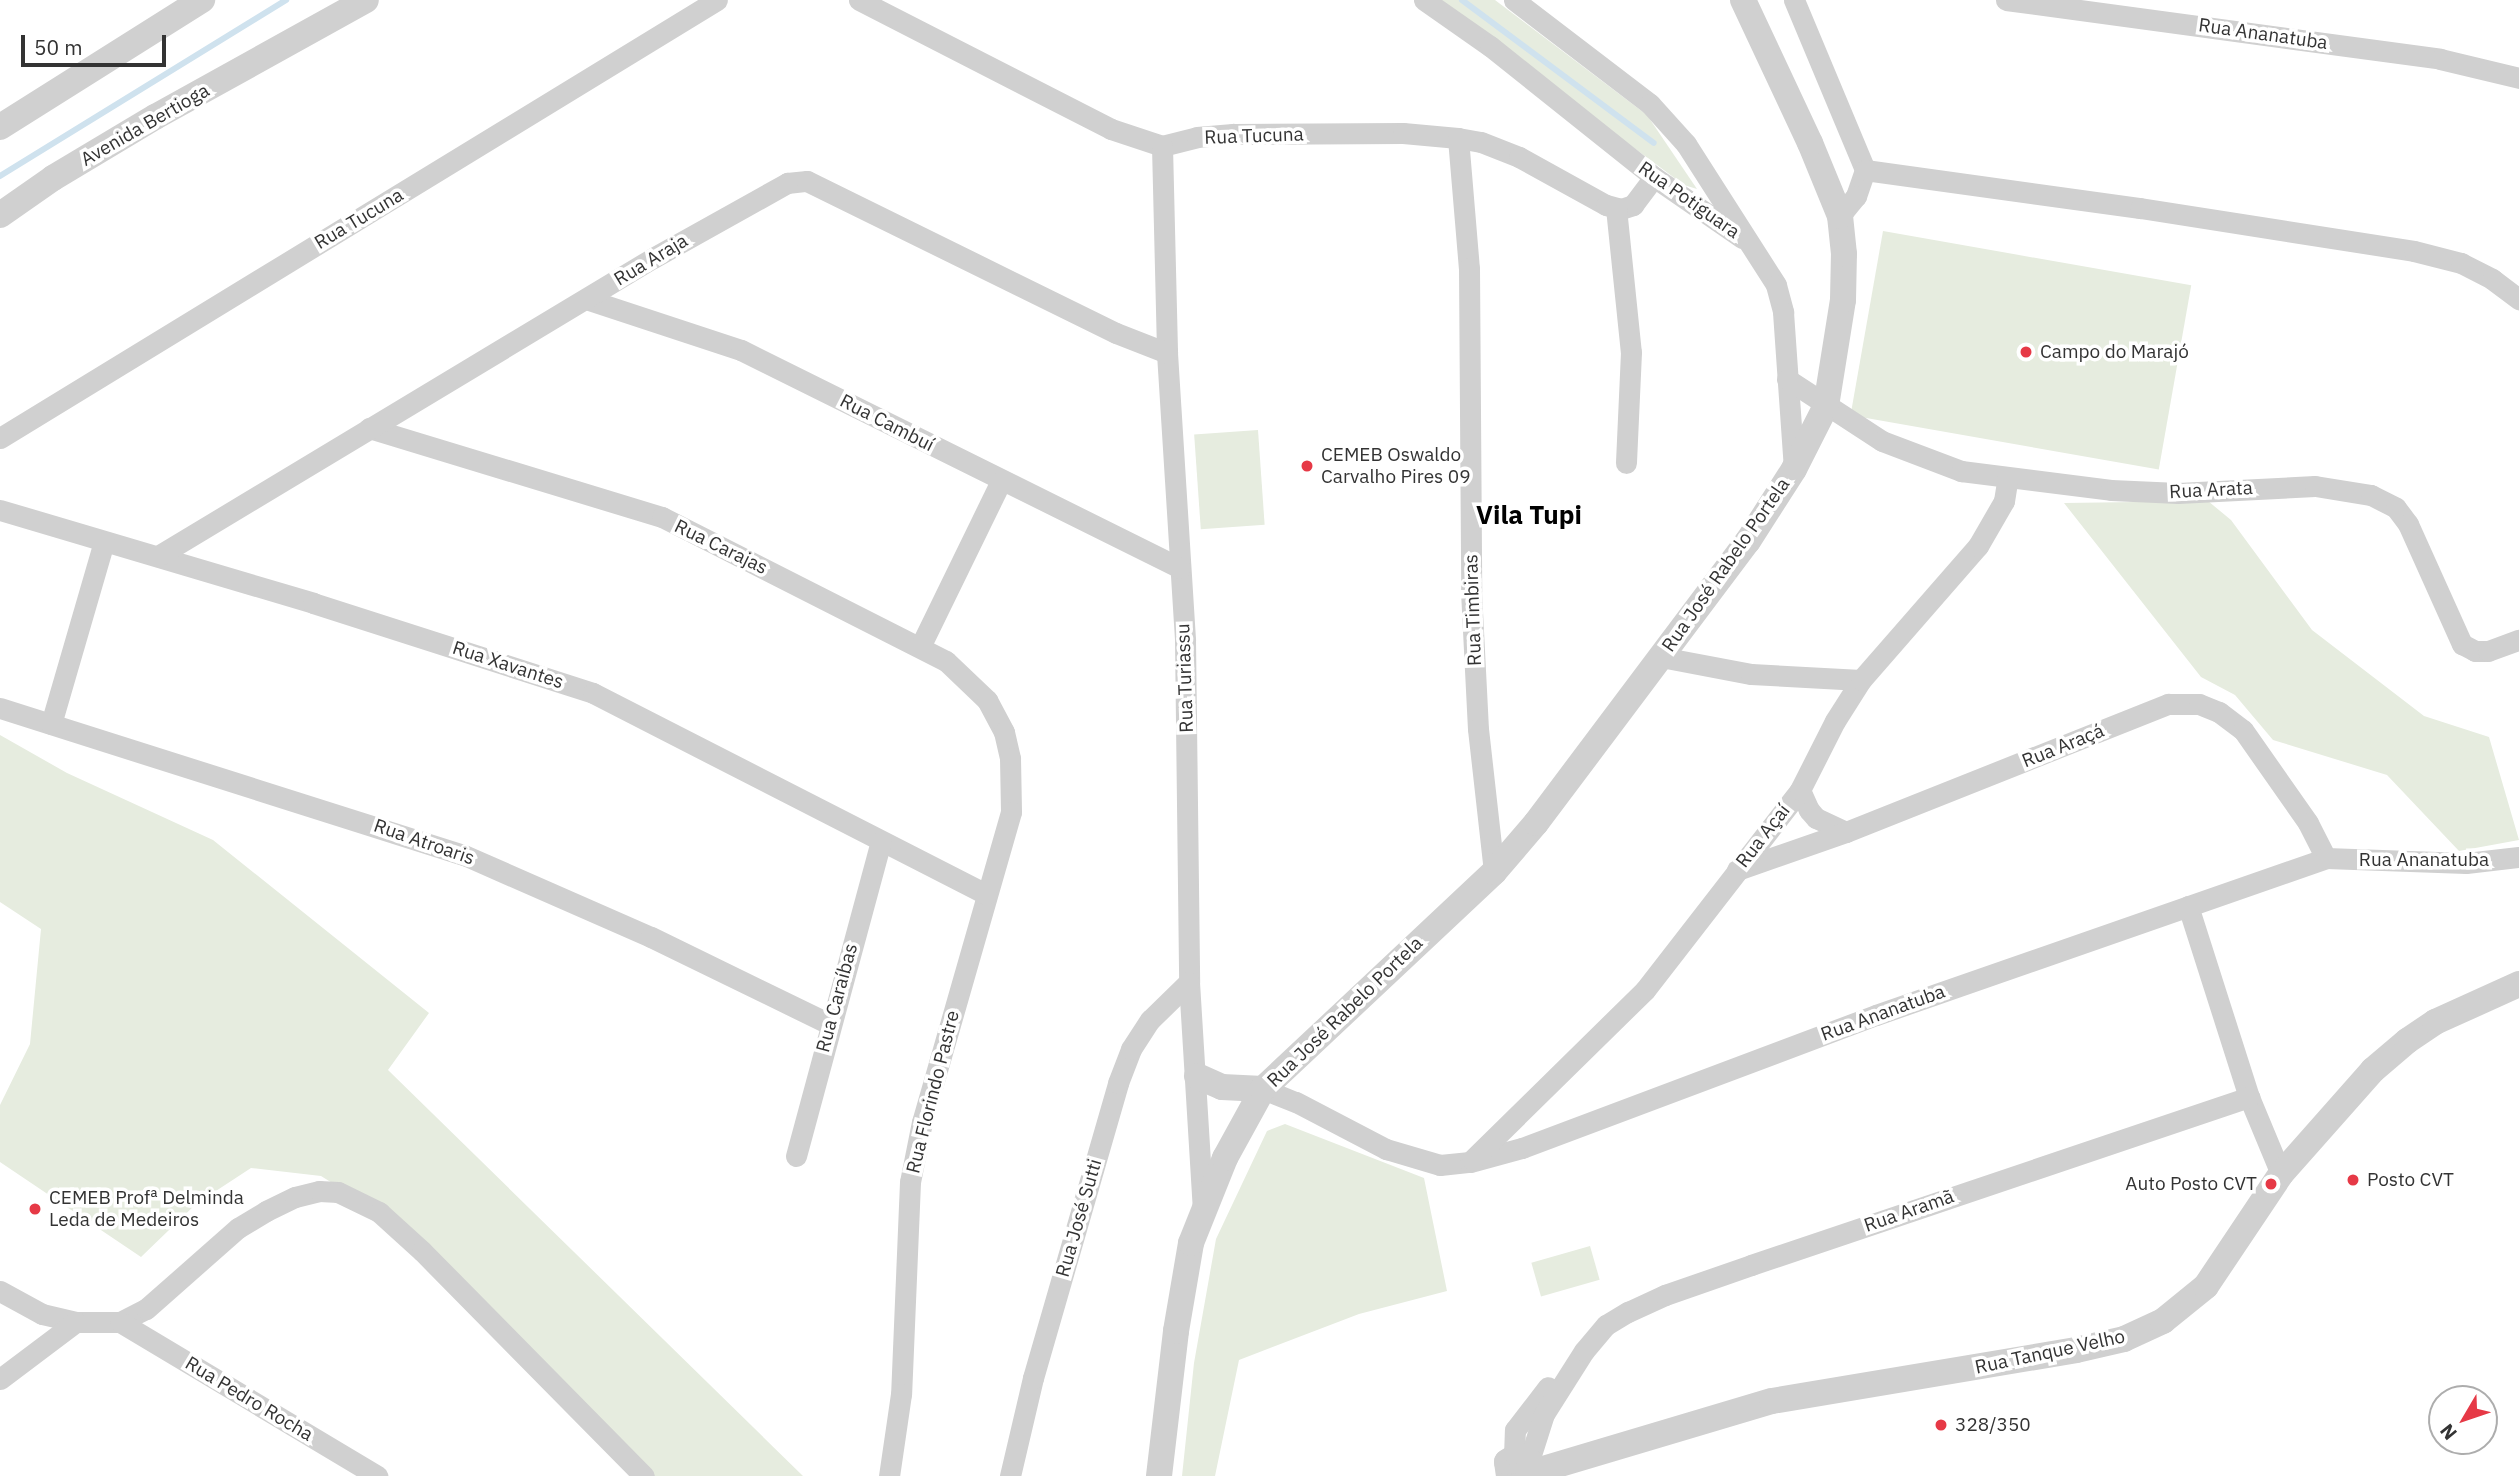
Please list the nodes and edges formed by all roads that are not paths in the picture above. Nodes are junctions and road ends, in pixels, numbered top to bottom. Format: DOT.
graph roads {
  1 [pos="202,0"];
  2 [pos="366,0"];
  3 [pos="717,0"];
  4 [pos="859,0"];
  5 [pos="1424,0"];
  6 [pos="1514,0"];
  7 [pos="1743,0"];
  8 [pos="1794,0"];
  9 [pos="2006,0"];
  10 [pos="2519,78"];
  11 [pos="0,127"];
  12 [pos="1458,138"];
  13 [pos="1162,146"];
  14 [pos="1866,170"];
  15 [pos="1654,177"];
  16 [pos="1616,208"];
  17 [pos="0,215"];
  18 [pos="1840,216"];
  19 [pos="1749,243"];
  20 [pos="586,299"];
  21 [pos="2519,299"];
  22 [pos="1167,354"];
  23 [pos="1787,380"];
  24 [pos="1825,405"];
  25 [pos="369,428"];
  26 [pos="0,438"];
  27 [pos="1626,463"];
  28 [pos="1794,469"];
  29 [pos="2008,477"];
  30 [pos="1001,481"];
  31 [pos="0,510"];
  32 [pos="104,542"];
  33 [pos="159,556"];
  34 [pos="1180,568"];
  35 [pos="2519,639"];
  36 [pos="921,645"];
  37 [pos="1661,657"];
  38 [pos="1861,680"];
  39 [pos="0,708"];
  40 [pos="51,724"];
  41 [pos="1010,758"];
  42 [pos="1800,790"];
  43 [pos="1846,832"];
  44 [pos="881,841"];
  45 [pos="2519,857"];
  46 [pos="2326,858"];
  47 [pos="1737,870"];
  48 [pos="1494,872"];
  49 [pos="986,894"];
  50 [pos="2188,906"];
  51 [pos="1189,982"];
  52 [pos="2519,984"];
  53 [pos="829,1024"];
  54 [pos="1197,1076"];
  55 [pos="1263,1089"];
  56 [pos="2249,1097"];
  57 [pos="796,1157"];
  58 [pos="1470,1162"];
  59 [pos="2281,1174"];
  60 [pos="1203,1210"];
  61 [pos="0,1291"];
  62 [pos="76,1322"];
  63 [pos="120,1322"];
  64 [pos="0,1379"];
  65 [pos="1516,1469"];
  66 [pos="377,1476"];
  67 [pos="644,1476"];
  68 [pos="889,1476"];
  69 [pos="1010,1476"];
  70 [pos="1158,1476"];
  1 -- 11 [label="street"];
  2 -- 17 [label="street, Avenida Bertioga"];
  3 -- 26 [label="street, Rua Tucuna"];
  4 -- 13 [label="street"];
  5 -- 15 [label="street, Rua Potiguara"];
  6 -- 19 [label="street, Rua Potiguara"];
  7 -- 18 [label="street, Rua José Rabelo Portela"];
  8 -- 14 [label="street"];
  9 -- 10 [label="street, Rua Ananatuba"];
  12 -- 13 [label="street, Rua Tucuna"];
  12 -- 16 [label="street, Rua Tucuna"];
  12 -- 48 [label="street, Rua Timbiras"];
  13 -- 22 [label="street, Rua Turiassu"];
  14 -- 18 [label="street"];
  14 -- 21 [label="street"];
  15 -- 16 [label="street"];
  15 -- 19 [label="street, Rua Potiguara"];
  16 -- 27 [label="street"];
  18 -- 24 [label="street, Rua José Rabelo Portela"];
  19 -- 23 [label="street"];
  20 -- 22 [label="street, Rua Araja"];
  20 -- 25 [label="street, Rua Araja"];
  20 -- 30 [label="street, Rua Cambuí"];
  22 -- 34 [label="street, Rua Turiassu"];
  23 -- 24 [label="street, Rua Arata"];
  23 -- 28 [label="street"];
  24 -- 28 [label="street, Rua José Rabelo Portela"];
  24 -- 29 [label="street, Rua Arata"];
  25 -- 33 [label="street, Rua Araja"];
  25 -- 36 [label="street, Rua Carajas"];
  28 -- 37 [label="street, Rua José Rabelo Portela"];
  29 -- 35 [label="street, Rua Arata"];
  29 -- 38 [label="street, Rua Açaí"];
  30 -- 34 [label="street, Rua Cambuí"];
  30 -- 36 [label="street"];
  31 -- 32 [label="street, Rua Xavantes"];
  32 -- 33 [label="street, Rua Xavantes"];
  32 -- 40 [label="street"];
  33 -- 44 [label="street, Rua Xavantes"];
  34 -- 51 [label="street, Rua Turiassu"];
  36 -- 41 [label="street, Rua Carajas"];
  37 -- 38 [label="street, Rua José Rabelo Portela"];
  37 -- 48 [label="street, Rua José Rabelo Portela"];
  38 -- 42 [label="street, Rua Açaí"];
  39 -- 40 [label="street, Rua Atroaris"];
  40 -- 53 [label="street, Rua Atroaris"];
  41 -- 49 [label="street, Rua Florindo Pastre"];
  42 -- 43 [label="street"];
  42 -- 47 [label="street, Rua Açaí"];
  43 -- 46 [label="street, Rua Araçá"];
  43 -- 47 [label="street, Rua Araçá"];
  44 -- 49 [label="street, Rua Xavantes"];
  44 -- 53 [label="street, Rua Caraíbas"];
  45 -- 46 [label="street, Rua Ananatuba"];
  46 -- 50 [label="street, Rua Ananatuba"];
  47 -- 58 [label="street, Rua Açaí"];
  48 -- 55 [label="street, Rua José Rabelo Portela"];
  49 -- 68 [label="street, Rua Florindo Pastre"];
  50 -- 56 [label="street"];
  50 -- 58 [label="street, Rua Ananatuba"];
  51 -- 54 [label="street, Rua Turiassu"];
  51 -- 69 [label="street, Rua José Sutti"];
  52 -- 59 [label="street, Rua Tanque Velho"];
  53 -- 57 [label="street, Rua Caraíbas"];
  54 -- 55 [label="street"];
  54 -- 60 [label="street, Rua Turiassu"];
  55 -- 58 [label="street, Rua Ananatuba"];
  55 -- 60 [label="street, Rua José Rabelo Portela"];
  56 -- 59 [label="street"];
  56 -- 65 [label="street, Rua Aramã"];
  59 -- 65 [label="street, Rua Tanque Velho"];
  60 -- 70 [label="street, Rua José Rabelo Portela"];
  61 -- 62 [label="street"];
  62 -- 63 [label="street"];
  62 -- 64 [label="street"];
  63 -- 66 [label="street, Rua Pedro Rocha"];
  63 -- 67 [label="street"];
}
